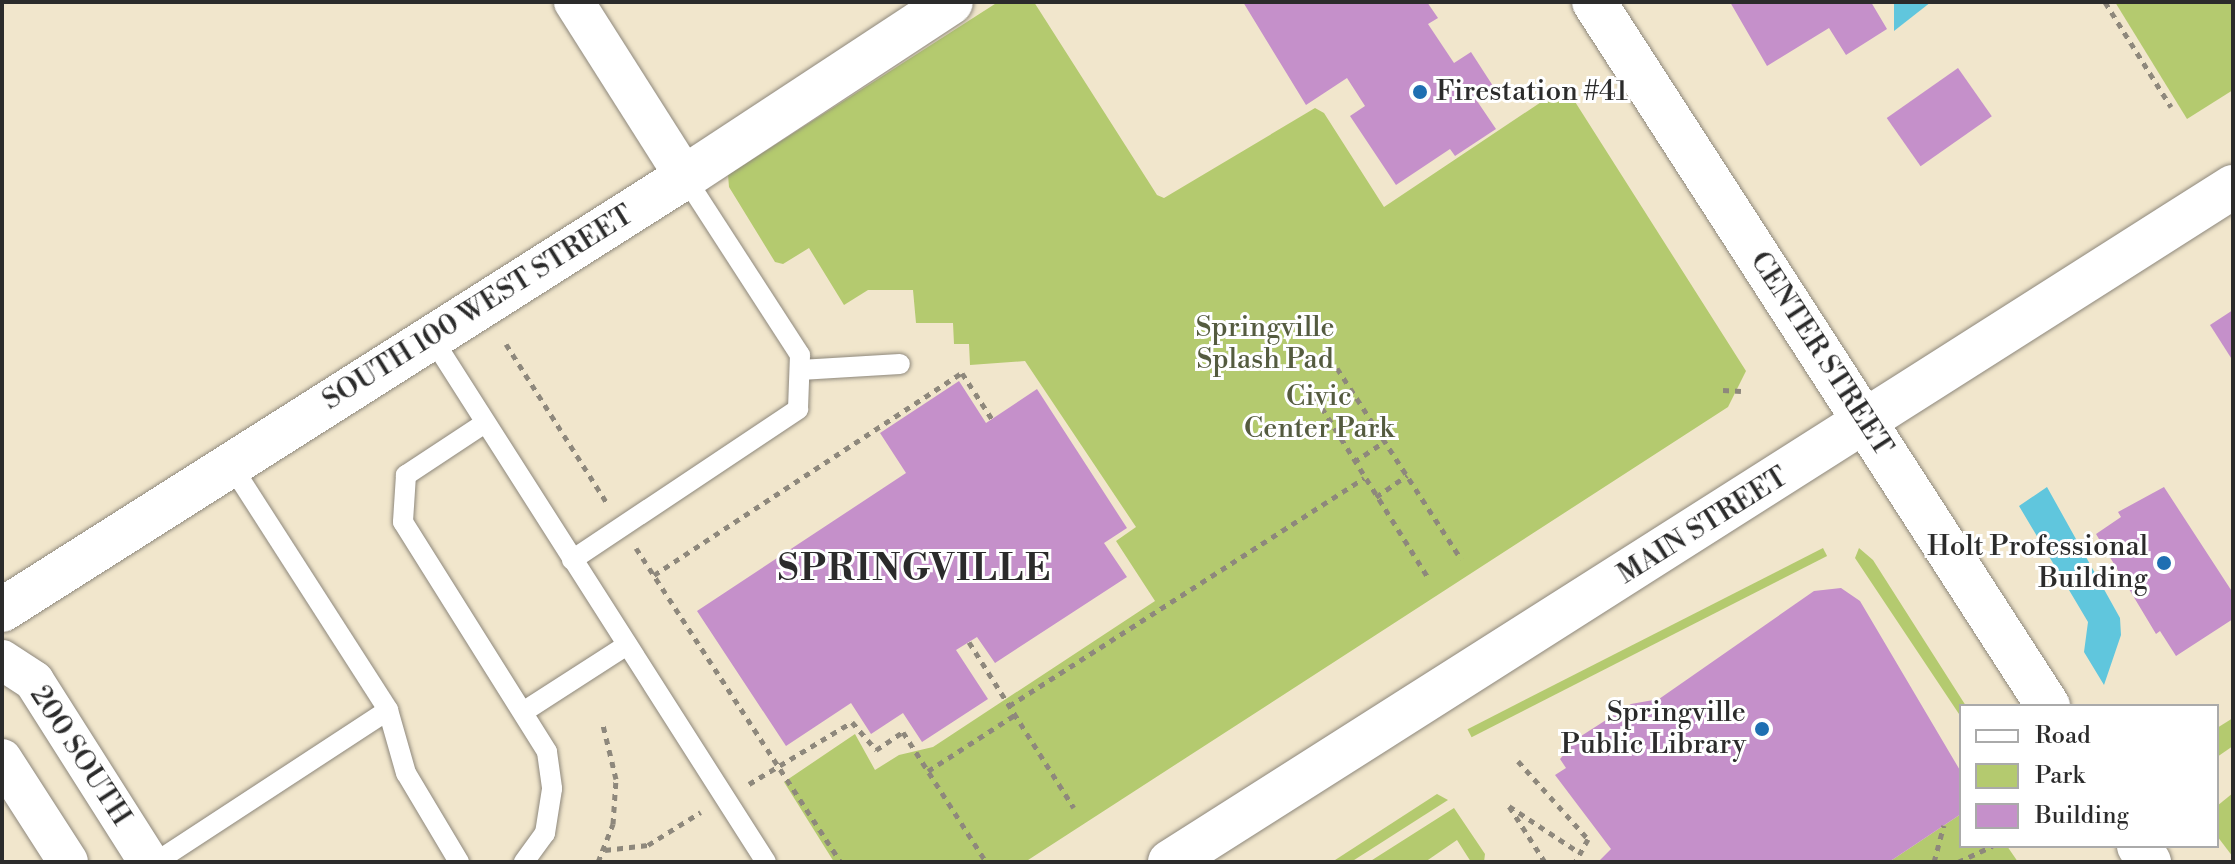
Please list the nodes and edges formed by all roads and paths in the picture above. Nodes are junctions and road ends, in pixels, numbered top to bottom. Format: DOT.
graph roads {
  1 [pos="574,2"];
  2 [pos="951,2"];
  3 [pos="1594,2"];
  4 [pos="2105,2"];
  5 [pos="2171,107"];
  6 [pos="685,177"];
  7 [pos="2233,187"];
  8 [pos="432,338"];
  9 [pos="506,344"];
  10 [pos="900,364"];
  11 [pos="1337,368"];
  12 [pos="800,370"];
  13 [pos="1309,387"];
  14 [pos="1723,390"];
  15 [pos="1741,391"];
  16 [pos="992,419"];
  17 [pos="485,423"];
  18 [pos="1866,423"];
  19 [pos="1385,441"];
  20 [pos="1354,462"];
  21 [pos="231,465"];
  22 [pos="1407,475"];
  23 [pos="1364,478"];
  24 [pos="1376,497"];
  25 [pos="622,527"];
  26 [pos="1461,559"];
  27 [pos="572,560"];
  28 [pos="654,575"];
  29 [pos="1429,579"];
  30 [pos="2,610"];
  31 [pos="969,642"];
  32 [pos="627,645"];
  33 [pos="2,660"];
  34 [pos="2047,704"];
  35 [pos="1009,706"];
  36 [pos="388,710"];
  37 [pos="523,712"];
  38 [pos="1015,715"];
  39 [pos="603,725"];
  40 [pos="2,759"];
  41 [pos="1518,761"];
  42 [pos="779,766"];
  43 [pos="928,771"];
  44 [pos="749,784"];
  45 [pos="708,807"];
  46 [pos="1074,808"];
  47 [pos="1944,825"];
  48 [pos="1989,848"];
  49 [pos="605,850"];
  50 [pos="1580,853"];
  51 [pos="68,862"];
  52 [pos="149,862"];
  53 [pos="156,862"];
  54 [pos="459,862"];
  55 [pos="524,862"];
  56 [pos="598,862"];
  57 [pos="766,862"];
  58 [pos="841,862"];
  59 [pos="986,862"];
  60 [pos="1170,862"];
  61 [pos="1545,862"];
  62 [pos="1575,862"];
  63 [pos="1934,862"];
  64 [pos="1958,862"];
  1 -- 6 [label="street"];
  2 -- 6 [label="street, SOUTH 100 WEST STREET"];
  3 -- 18 [label="street, CENTER STREET"];
  4 -- 5 [label="path"];
  6 -- 8 [label="street, SOUTH 100 WEST STREET"];
  6 -- 12 [label="lane"];
  7 -- 18 [label="street, MAIN STREET"];
  8 -- 17 [label="lane"];
  8 -- 21 [label="street, SOUTH 100 WEST STREET"];
  9 -- 25 [label="path"];
  10 -- 12 [label="lane"];
  11 -- 19 [label="path"];
  12 -- 25 [label="lane"];
  13 -- 20 [label="path"];
  14 -- 15 [label="path"];
  16 -- 28 [label="path"];
  17 -- 27 [label="lane"];
  17 -- 37 [label="lane"];
  18 -- 34 [label="street, CENTER STREET"];
  18 -- 60 [label="street, MAIN STREET"];
  19 -- 20 [label="path"];
  19 -- 22 [label="path"];
  20 -- 23 [label="path"];
  21 -- 30 [label="street, SOUTH 100 WEST STREET"];
  21 -- 36 [label="lane"];
  22 -- 24 [label="path"];
  22 -- 26 [label="path"];
  23 -- 24 [label="path"];
  23 -- 35 [label="path"];
  24 -- 29 [label="path"];
  25 -- 27 [label="lane"];
  25 -- 28 [label="path"];
  27 -- 32 [label="lane"];
  28 -- 42 [label="path"];
  31 -- 35 [label="path"];
  32 -- 37 [label="lane"];
  32 -- 57 [label="lane"];
  33 -- 52 [label="street, 200 SOUTH"];
  35 -- 38 [label="path"];
  36 -- 53 [label="lane"];
  36 -- 54 [label="lane"];
  37 -- 55 [label="lane"];
  38 -- 43 [label="path"];
  38 -- 46 [label="path"];
  39 -- 49 [label="path"];
  40 -- 51 [label="street"];
  41 -- 50 [label="path"];
  42 -- 43 [label="path"];
  42 -- 44 [label="path"];
  42 -- 58 [label="path"];
  43 -- 59 [label="path"];
  45 -- 49 [label="path"];
  47 -- 63 [label="path"];
  48 -- 64 [label="path"];
  49 -- 56 [label="path"];
  50 -- 61 [label="path"];
  50 -- 62 [label="path"];
}
